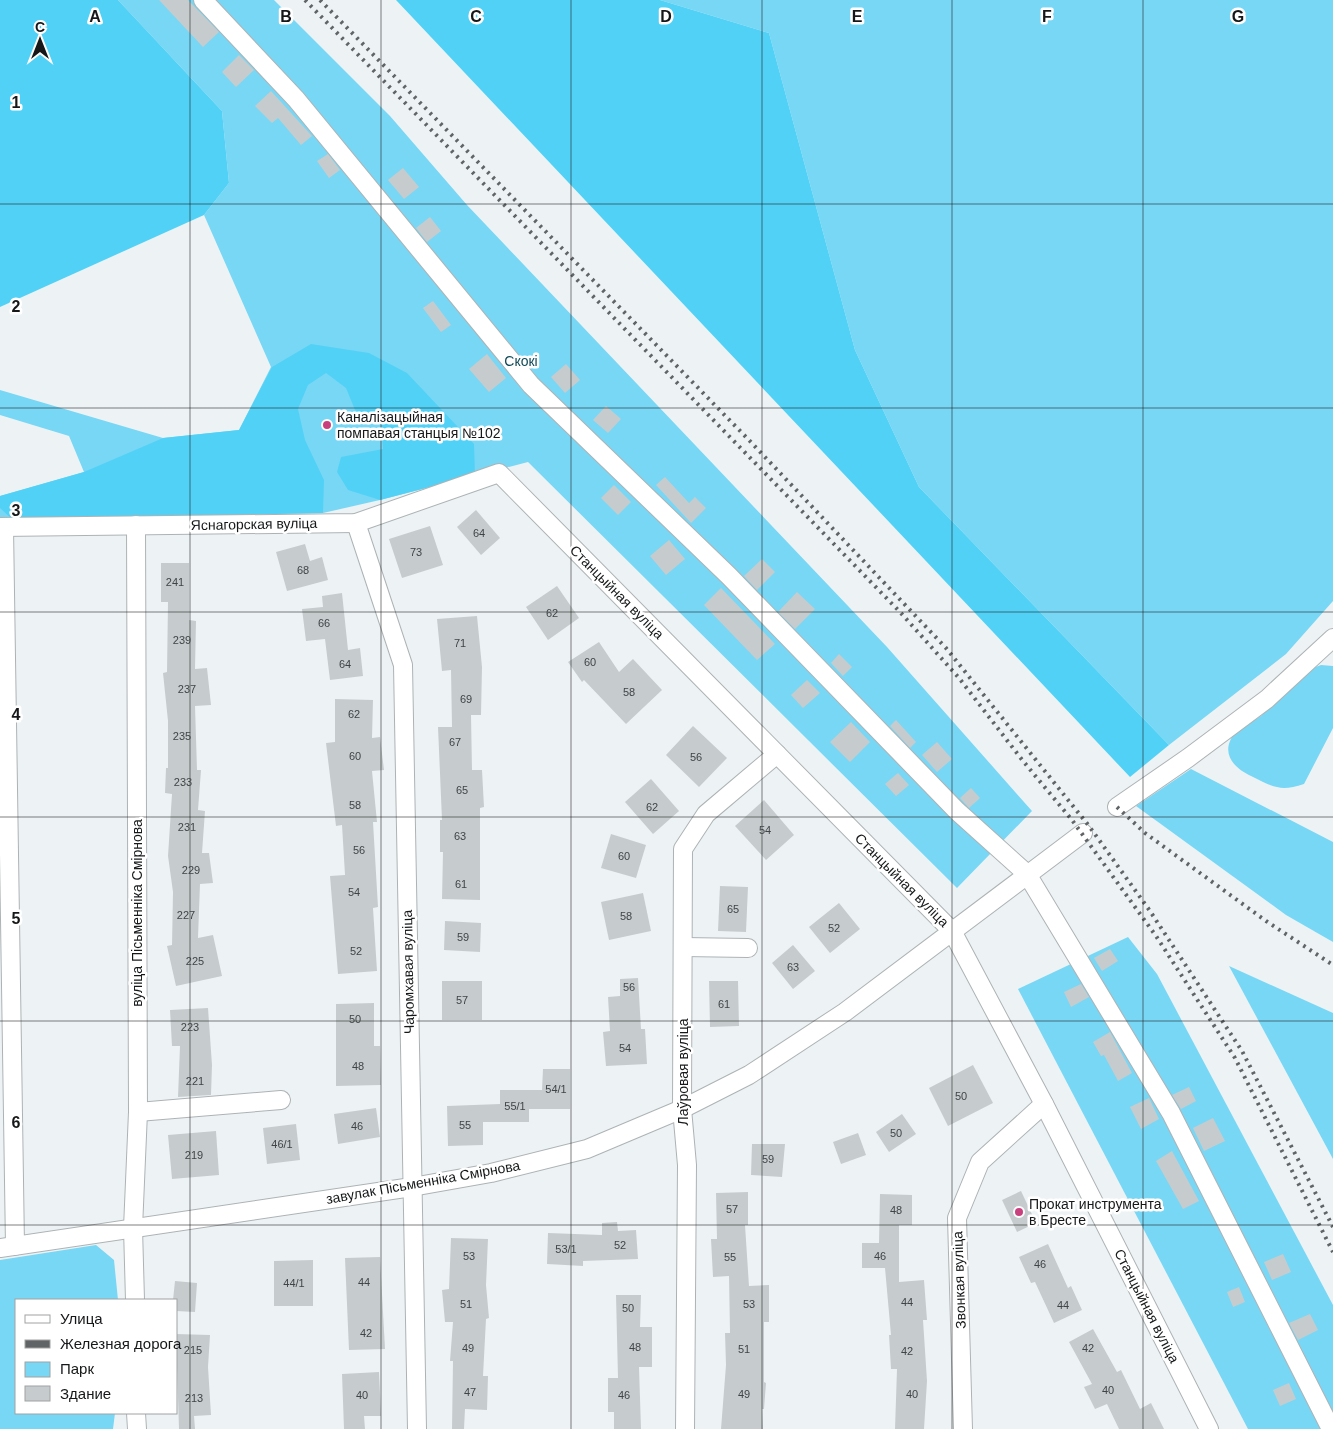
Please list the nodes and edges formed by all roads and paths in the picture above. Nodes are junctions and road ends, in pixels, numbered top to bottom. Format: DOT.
graph roads {
  1 [pos="203,0"];
  2 [pos="499,473"];
  3 [pos="356,523"];
  4 [pos="136,525"];
  5 [pos="2,527"];
  6 [pos="1331,643"];
  7 [pos="777,754"];
  8 [pos="1117,807"];
  9 [pos="1083,833"];
  10 [pos="1027,874"];
  11 [pos="952,931"];
  12 [pos="684,947"];
  13 [pos="748,948"];
  14 [pos="281,1100"];
  15 [pos="1044,1104"];
  16 [pos="682,1109"];
  17 [pos="138,1112"];
  18 [pos="412,1187"];
  19 [pos="133,1228"];
  20 [pos="8,1247"];
  21 [pos="135,1299"];
  22 [pos="136,1414"];
  23 [pos="137,1429"];
  24 [pos="417,1429"];
  25 [pos="685,1429"];
  26 [pos="963,1429"];
  27 [pos="1209,1429"];
  28 [pos="1331,1429"];
  1 -- 10 [label="street"];
  2 -- 3 [label="street, Яснагорская вуліца"];
  2 -- 7 [label="street, Станцыйная вуліца"];
  3 -- 4 [label="street, Яснагорская вуліца"];
  3 -- 18 [label="street, Чаромхавая вуліца"];
  4 -- 5 [label="street, Яснагорская вуліца"];
  4 -- 17 [label="street, вуліца Пісьменніка Смірнова"];
  5 -- 20 [label="street"];
  6 -- 8 [label="street"];
  7 -- 11 [label="street, Станцыйная вуліца"];
  7 -- 12 [label="street, Лаўровая вуліца"];
  9 -- 10 [label="street, завулак Пісьменніка Смірнова"];
  10 -- 11 [label="street, завулак Пісьменніка Смірнова"];
  10 -- 28 [label="street"];
  11 -- 15 [label="street, Станцыйная вуліца"];
  11 -- 16 [label="street, завулак Пісьменніка Смірнова"];
  12 -- 13 [label="street"];
  12 -- 16 [label="street, Лаўровая вуліца"];
  14 -- 17 [label="street"];
  15 -- 26 [label="street, Звонкая вуліца"];
  15 -- 27 [label="street, Станцыйная вуліца"];
  16 -- 18 [label="street, завулак Пісьменніка Смірнова"];
  16 -- 25 [label="street, Лаўровая вуліца"];
  17 -- 19 [label="street, вуліца Пісьменніка Смірнова"];
  18 -- 19 [label="street, завулак Пісьменніка Смірнова"];
  18 -- 24 [label="street, Чаромхавая вуліца"];
  19 -- 20 [label="street, завулак Пісьменніка Смірнова"];
  19 -- 21 [label="street, вуліца Пісьменніка Смірнова"];
  22 -- 23 [label="street"];
}
